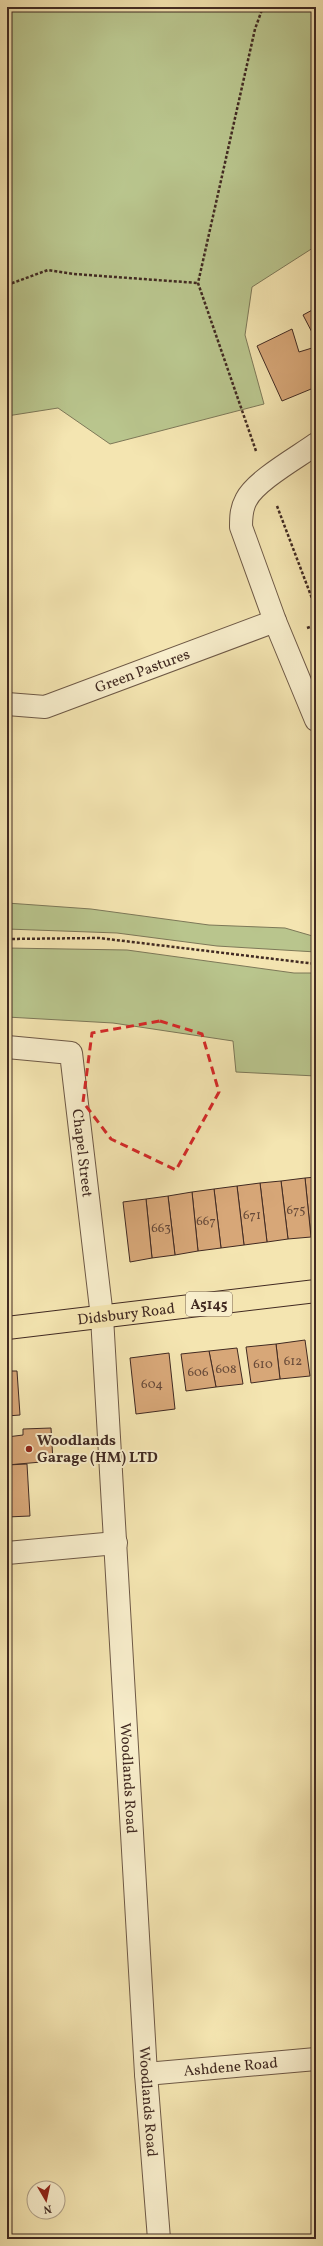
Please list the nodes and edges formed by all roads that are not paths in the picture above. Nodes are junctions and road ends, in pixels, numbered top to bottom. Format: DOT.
graph roads {
  1 [pos="316,444"];
  2 [pos="275,621"];
  3 [pos="7,704"];
  4 [pos="316,720"];
  5 [pos="7,1047"];
  6 [pos="316,1291"];
  7 [pos="102,1317"];
  8 [pos="7,1328"];
  9 [pos="116,1543"];
  10 [pos="7,1553"];
  11 [pos="316,2059"];
  12 [pos="146,2074"];
  13 [pos="159,2239"];
  1 -- 2 [label="street"];
  2 -- 3 [label="street, Green Pastures"];
  2 -- 4 [label="street"];
  5 -- 7 [label="street, Chapel Street"];
  6 -- 7 [label="main road, Didsbury Road / A5145"];
  7 -- 8 [label="main road, Didsbury Road / A5145"];
  7 -- 9 [label="street, Woodlands Road"];
  9 -- 10 [label="street"];
  9 -- 12 [label="street, Woodlands Road"];
  11 -- 12 [label="street, Ashdene Road"];
  12 -- 13 [label="street, Woodlands Road"];
}
